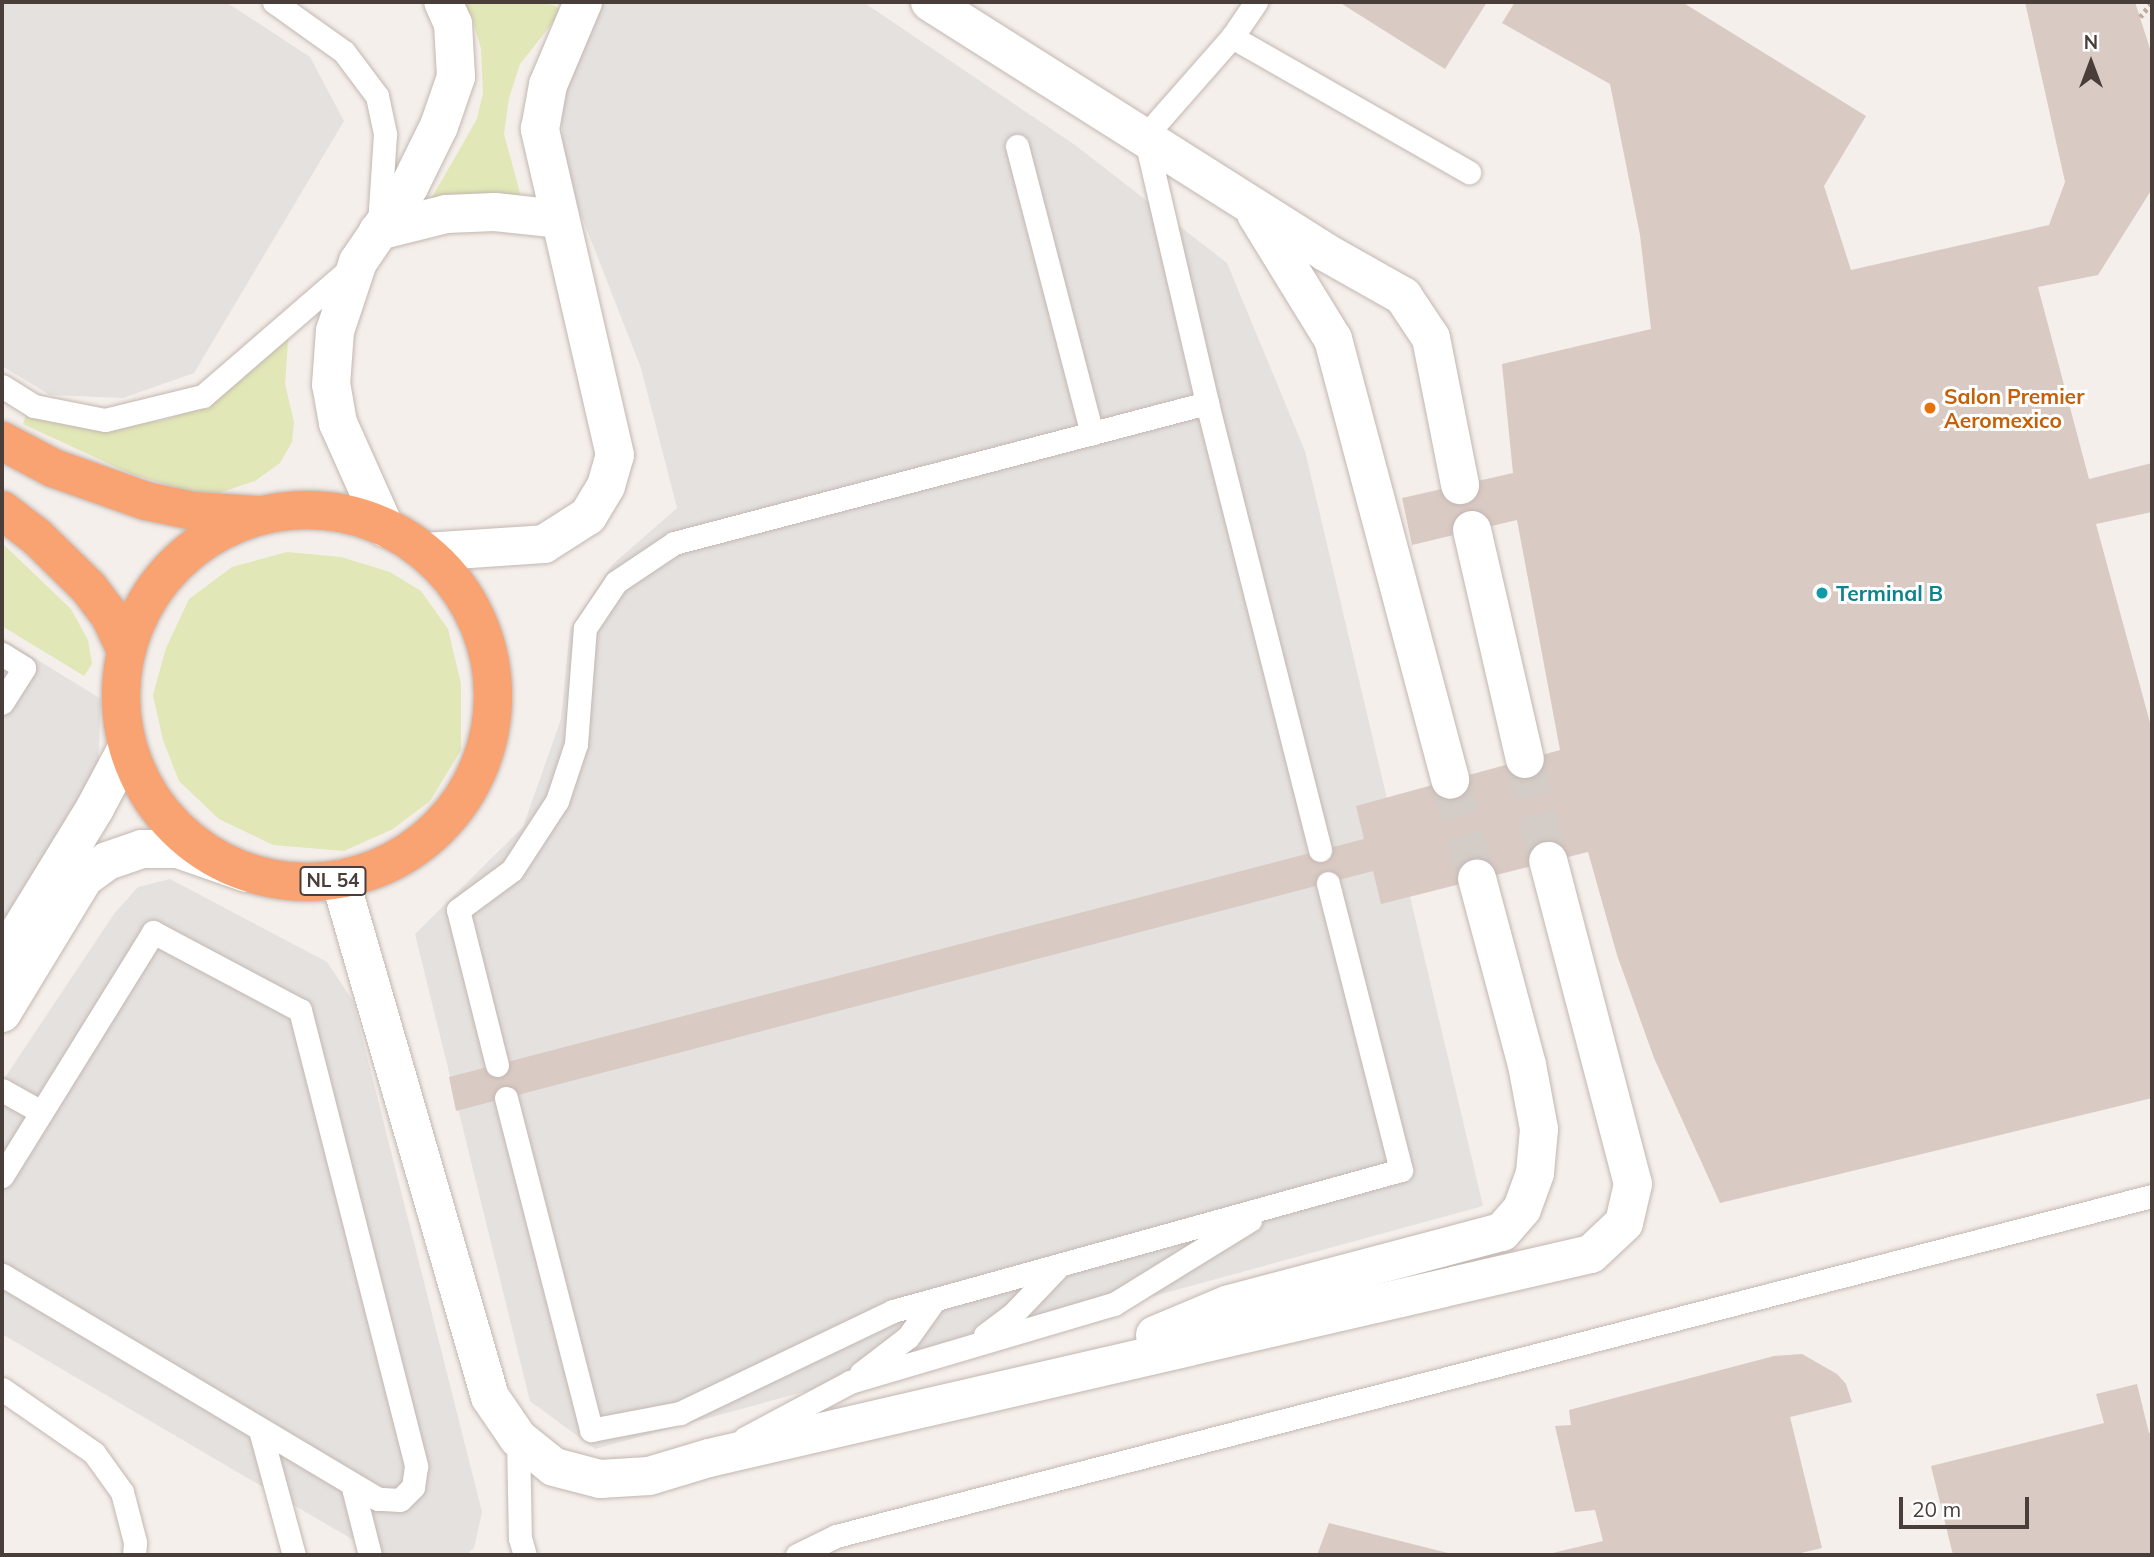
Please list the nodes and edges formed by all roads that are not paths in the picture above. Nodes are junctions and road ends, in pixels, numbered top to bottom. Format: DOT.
graph roads {
  1 [pos="274,2"];
  2 [pos="443,2"];
  3 [pos="583,2"];
  4 [pos="930,2"];
  5 [pos="1256,2"];
  6 [pos="1233,37"];
  7 [pos="1145,136"];
  8 [pos="1017,146"];
  9 [pos="1469,172"];
  10 [pos="1250,205"];
  11 [pos="559,219"];
  12 [pos="368,247"];
  13 [pos="2,386"];
  14 [pos="1207,403"];
  15 [pos="1092,433"];
  16 [pos="2,441"];
  17 [pos="1460,485"];
  18 [pos="2,510"];
  19 [pos="264,516"];
  20 [pos="385,528"];
  21 [pos="1472,530"];
  22 [pos="425,552"];
  23 [pos="126,651"];
  24 [pos="2,654"];
  25 [pos="2,704"];
  26 [pos="127,748"];
  27 [pos="1525,759"];
  28 [pos="1450,780"];
  29 [pos="1320,850"];
  30 [pos="1548,861"];
  31 [pos="247,873"];
  32 [pos="340,879"];
  33 [pos="1478,879"];
  34 [pos="1328,883"];
  35 [pos="2,960"];
  36 [pos="2,1013"];
  37 [pos="497,1065"];
  38 [pos="2,1090"];
  39 [pos="506,1098"];
  40 [pos="41,1112"];
  41 [pos="2,1176"];
  42 [pos="2152,1196"];
  43 [pos="1275,1205"];
  44 [pos="1059,1266"];
  45 [pos="2,1275"];
  46 [pos="933,1302"];
  47 [pos="974,1343"];
  48 [pos="1053,1378"];
  49 [pos="850,1382"];
  50 [pos="2,1389"];
  51 [pos="260,1430"];
  52 [pos="518,1438"];
  53 [pos="709,1458"];
  54 [pos="352,1484"];
  55 [pos="134,1555"];
  56 [pos="294,1555"];
  57 [pos="370,1555"];
  58 [pos="525,1555"];
  59 [pos="797,1555"];
  1 -- 12 [label="lane"];
  2 -- 12 [label="street"];
  3 -- 11 [label="street"];
  4 -- 7 [label="street"];
  5 -- 6 [label="lane"];
  6 -- 7 [label="lane"];
  6 -- 9 [label="lane"];
  7 -- 10 [label="street"];
  7 -- 14 [label="lane"];
  8 -- 15 [label="lane"];
  10 -- 17 [label="street"];
  10 -- 28 [label="street"];
  11 -- 12 [label="street"];
  11 -- 22 [label="street"];
  12 -- 13 [label="lane"];
  12 -- 20 [label="street"];
  14 -- 15 [label="lane"];
  14 -- 29 [label="lane"];
  15 -- 37 [label="lane"];
  16 -- 19 [label="highway, NL 54"];
  18 -- 23 [label="highway"];
  19 -- 20 [label="highway, NL 54"];
  19 -- 23 [label="highway, NL 54"];
  20 -- 22 [label="highway, NL 54"];
  21 -- 27 [label="street"];
  22 -- 32 [label="highway, NL 54"];
  23 -- 26 [label="highway, NL 54"];
  24 -- 25 [label="lane"];
  26 -- 31 [label="highway, NL 54"];
  26 -- 35 [label="street"];
  30 -- 48 [label="street"];
  31 -- 32 [label="highway, NL 54"];
  31 -- 36 [label="street"];
  32 -- 52 [label="street"];
  33 -- 48 [label="street"];
  34 -- 43 [label="lane"];
  38 -- 40 [label="lane"];
  39 -- 46 [label="lane"];
  40 -- 41 [label="lane"];
  40 -- 54 [label="lane"];
  42 -- 59 [label="lane"];
  43 -- 44 [label="lane"];
  43 -- 47 [label="lane"];
  44 -- 46 [label="lane"];
  44 -- 47 [label="lane"];
  45 -- 51 [label="lane"];
  46 -- 49 [label="lane"];
  47 -- 49 [label="lane"];
  48 -- 53 [label="street"];
  49 -- 53 [label="lane"];
  50 -- 55 [label="lane"];
  51 -- 54 [label="lane"];
  51 -- 56 [label="lane"];
  52 -- 53 [label="street"];
  52 -- 58 [label="lane"];
  54 -- 57 [label="lane"];
}
